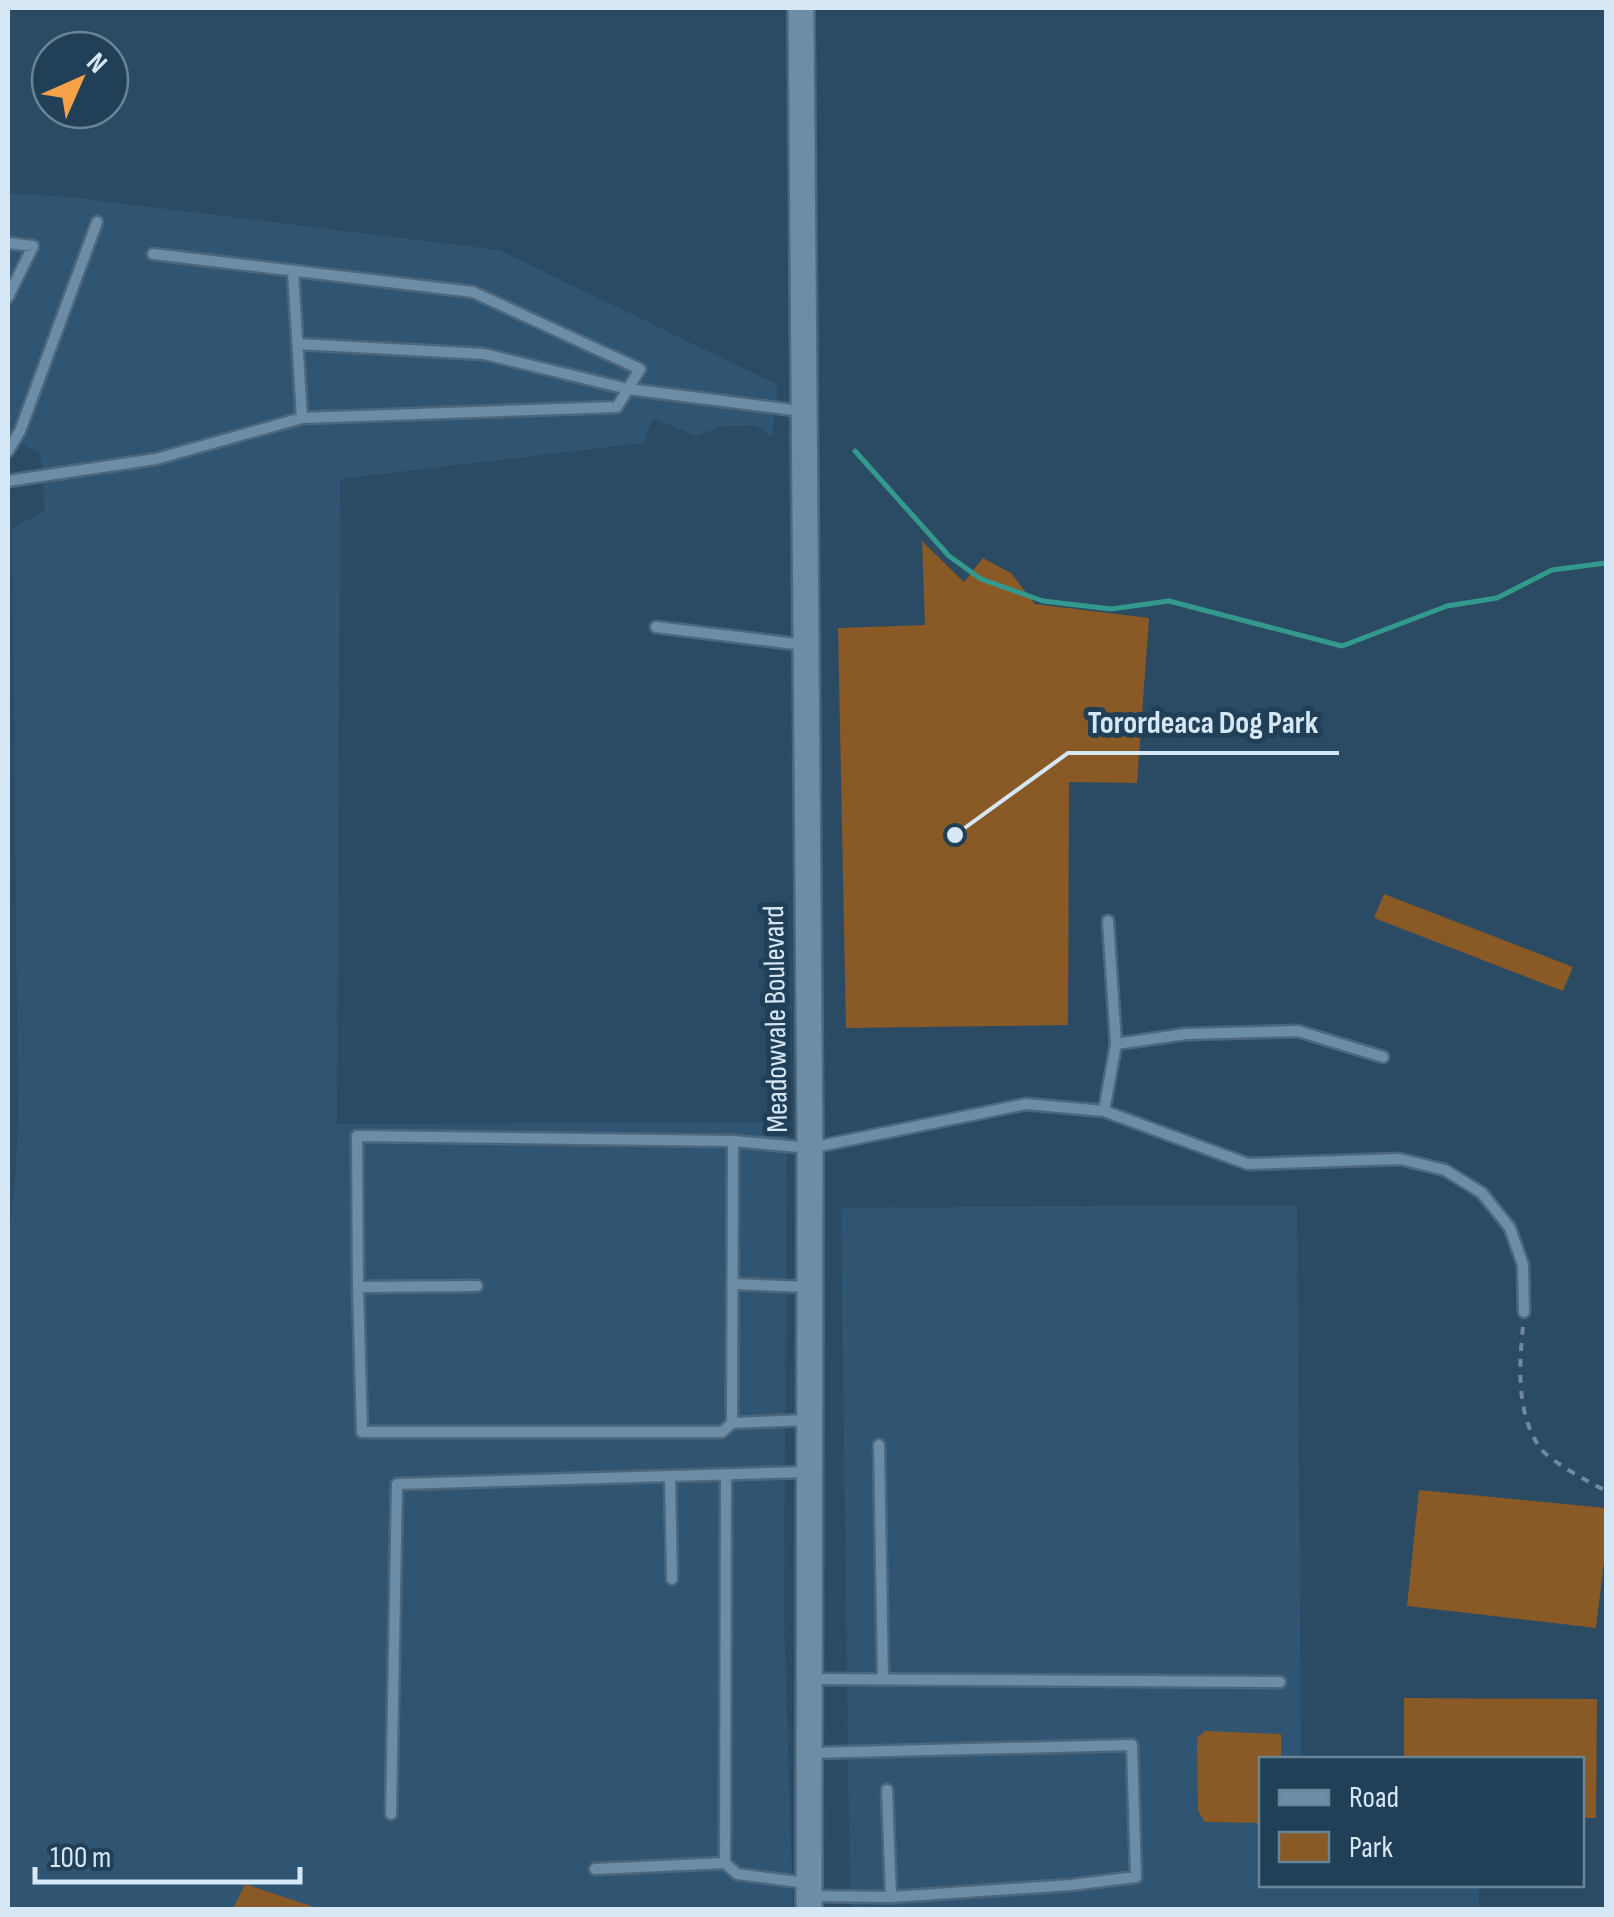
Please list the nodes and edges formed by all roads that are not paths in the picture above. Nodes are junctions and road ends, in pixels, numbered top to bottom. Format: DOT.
graph roads {
  1 [pos="801,8"];
  2 [pos="96,222"];
  3 [pos="8,243"];
  4 [pos="153,254"];
  5 [pos="293,272"];
  6 [pos="8,296"];
  7 [pos="298,344"];
  8 [pos="628,389"];
  9 [pos="803,412"];
  10 [pos="302,418"];
  11 [pos="8,451"];
  12 [pos="8,481"];
  13 [pos="656,627"];
  14 [pos="805,646"];
  15 [pos="1108,921"];
  16 [pos="1116,1044"];
  17 [pos="1383,1057"];
  18 [pos="1104,1111"];
  19 [pos="733,1141"];
  20 [pos="810,1148"];
  21 [pos="734,1284"];
  22 [pos="478,1286"];
  23 [pos="358,1287"];
  24 [pos="810,1287"];
  25 [pos="1524,1312"];
  26 [pos="809,1420"];
  27 [pos="732,1422"];
  28 [pos="878,1446"];
  29 [pos="810,1472"];
  30 [pos="726,1475"];
  31 [pos="670,1476"];
  32 [pos="672,1579"];
  33 [pos="809,1679"];
  34 [pos="884,1680"];
  35 [pos="1280,1682"];
  36 [pos="809,1754"];
  37 [pos="887,1790"];
  38 [pos="391,1814"];
  39 [pos="725,1864"];
  40 [pos="595,1868"];
  41 [pos="809,1896"];
  42 [pos="891,1896"];
  1 -- 9 [label="main road, Meadowvale Boulevard"];
  2 -- 11 [label="lane"];
  3 -- 6 [label="lane"];
  4 -- 5 [label="lane"];
  5 -- 7 [label="lane"];
  5 -- 8 [label="lane"];
  7 -- 8 [label="lane"];
  7 -- 10 [label="lane"];
  8 -- 9 [label="lane"];
  8 -- 10 [label="lane"];
  9 -- 14 [label="main road, Meadowvale Boulevard"];
  10 -- 12 [label="lane"];
  13 -- 14 [label="lane"];
  14 -- 20 [label="main road, Meadowvale Boulevard"];
  15 -- 16 [label="lane"];
  16 -- 17 [label="lane"];
  16 -- 18 [label="lane"];
  18 -- 20 [label="lane"];
  18 -- 25 [label="lane"];
  19 -- 20 [label="lane"];
  19 -- 21 [label="lane"];
  19 -- 23 [label="lane"];
  20 -- 24 [label="main road, Meadowvale Boulevard"];
  21 -- 24 [label="lane"];
  21 -- 27 [label="lane"];
  22 -- 23 [label="lane"];
  23 -- 27 [label="lane"];
  24 -- 26 [label="main road, Meadowvale Boulevard"];
  26 -- 27 [label="lane"];
  26 -- 29 [label="main road, Meadowvale Boulevard"];
  28 -- 34 [label="lane"];
  29 -- 30 [label="lane"];
  29 -- 33 [label="main road, Meadowvale Boulevard"];
  30 -- 31 [label="lane"];
  30 -- 39 [label="lane"];
  31 -- 32 [label="lane"];
  31 -- 38 [label="lane"];
  33 -- 34 [label="lane"];
  33 -- 36 [label="main road, Meadowvale Boulevard"];
  34 -- 35 [label="lane"];
  36 -- 41 [label="main road, Meadowvale Boulevard"];
  36 -- 42 [label="lane"];
  37 -- 42 [label="lane"];
  39 -- 40 [label="lane"];
  39 -- 41 [label="lane"];
  41 -- 42 [label="lane"];
}
